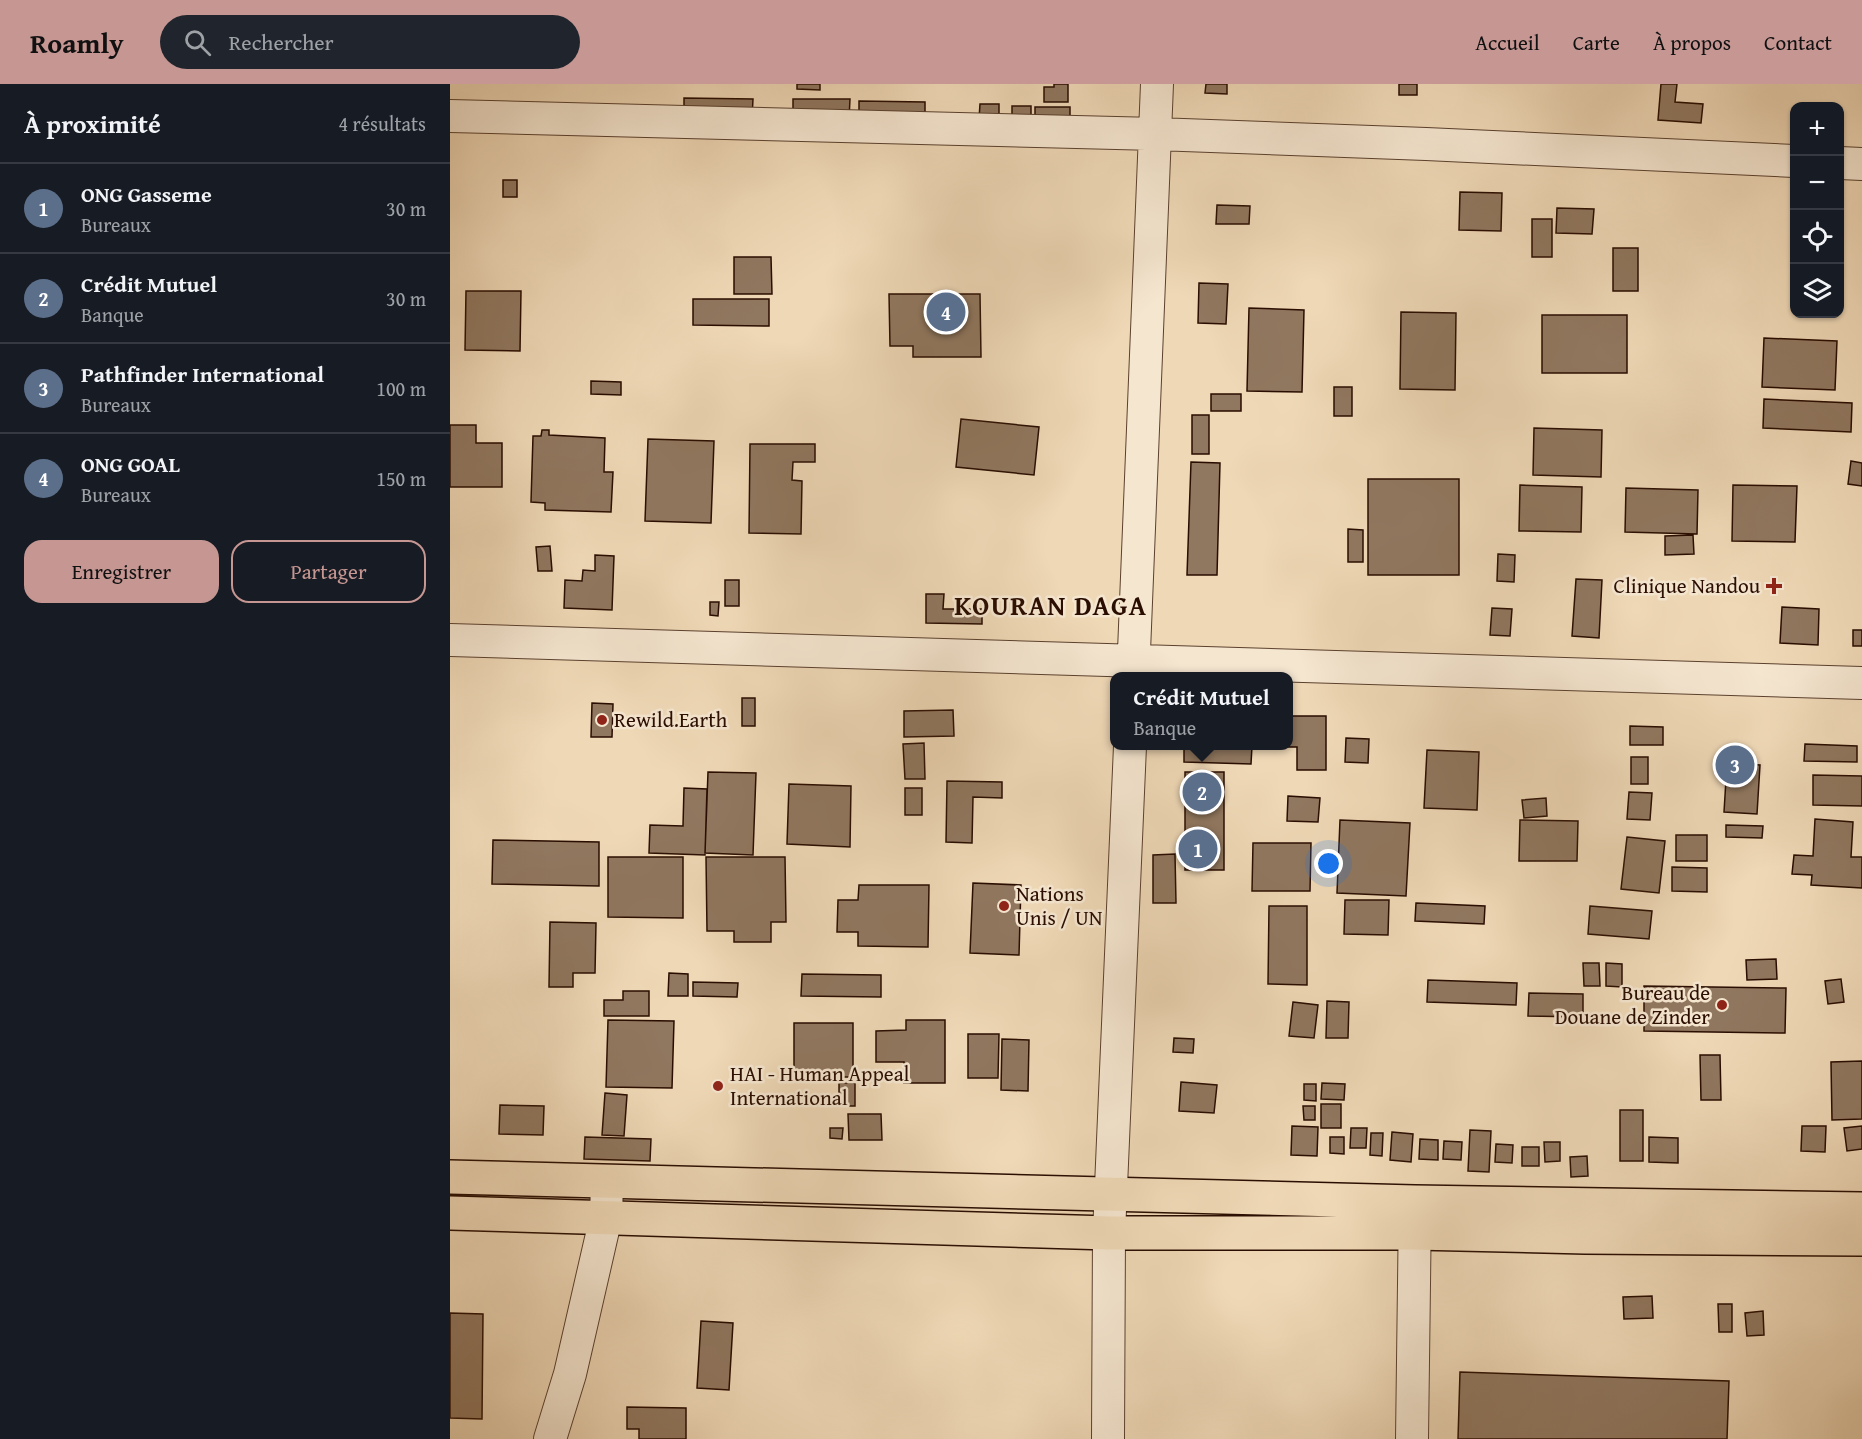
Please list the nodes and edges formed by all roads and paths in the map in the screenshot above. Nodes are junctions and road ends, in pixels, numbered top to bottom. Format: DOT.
graph roads {
  1 [pos="1157,84"];
  2 [pos="450,116"];
  3 [pos="1156,134"];
  4 [pos="1790,161"];
  5 [pos="1844,163"];
  6 [pos="1862,164"];
  7 [pos="450,640"];
  8 [pos="1134,669"];
  9 [pos="1290,672"];
  10 [pos="1293,672"];
  11 [pos="1862,683"];
  12 [pos="1130,750"];
  13 [pos="450,1177"];
  14 [pos="607,1182"];
  15 [pos="1110,1195"];
  16 [pos="1584,1204"];
  17 [pos="1862,1209"];
  18 [pos="450,1212"];
  19 [pos="606,1217"];
  20 [pos="1415,1218"];
  21 [pos="1109,1233"];
  22 [pos="1585,1237"];
  23 [pos="1862,1239"];
  24 [pos="549,1439"];
  25 [pos="1108,1439"];
  26 [pos="1412,1439"];
  1 -- 3 [label="street"];
  2 -- 3 [label="street"];
  3 -- 4 [label="street"];
  3 -- 8 [label="street"];
  5 -- 6 [label="street"];
  7 -- 8 [label="street"];
  8 -- 9 [label="street"];
  10 -- 11 [label="street"];
  12 -- 15 [label="street"];
  13 -- 14 [label="highway"];
  14 -- 15 [label="highway"];
  14 -- 19 [label="street"];
  15 -- 20 [label="highway"];
  15 -- 21 [label="street"];
  16 -- 17 [label="highway"];
  16 -- 20 [label="highway"];
  16 -- 22 [label="highway"];
  18 -- 19 [label="highway"];
  19 -- 21 [label="highway"];
  19 -- 24 [label="street"];
  20 -- 21 [label="highway"];
  20 -- 22 [label="highway"];
  20 -- 26 [label="street"];
  21 -- 25 [label="street"];
  22 -- 23 [label="highway"];
}
